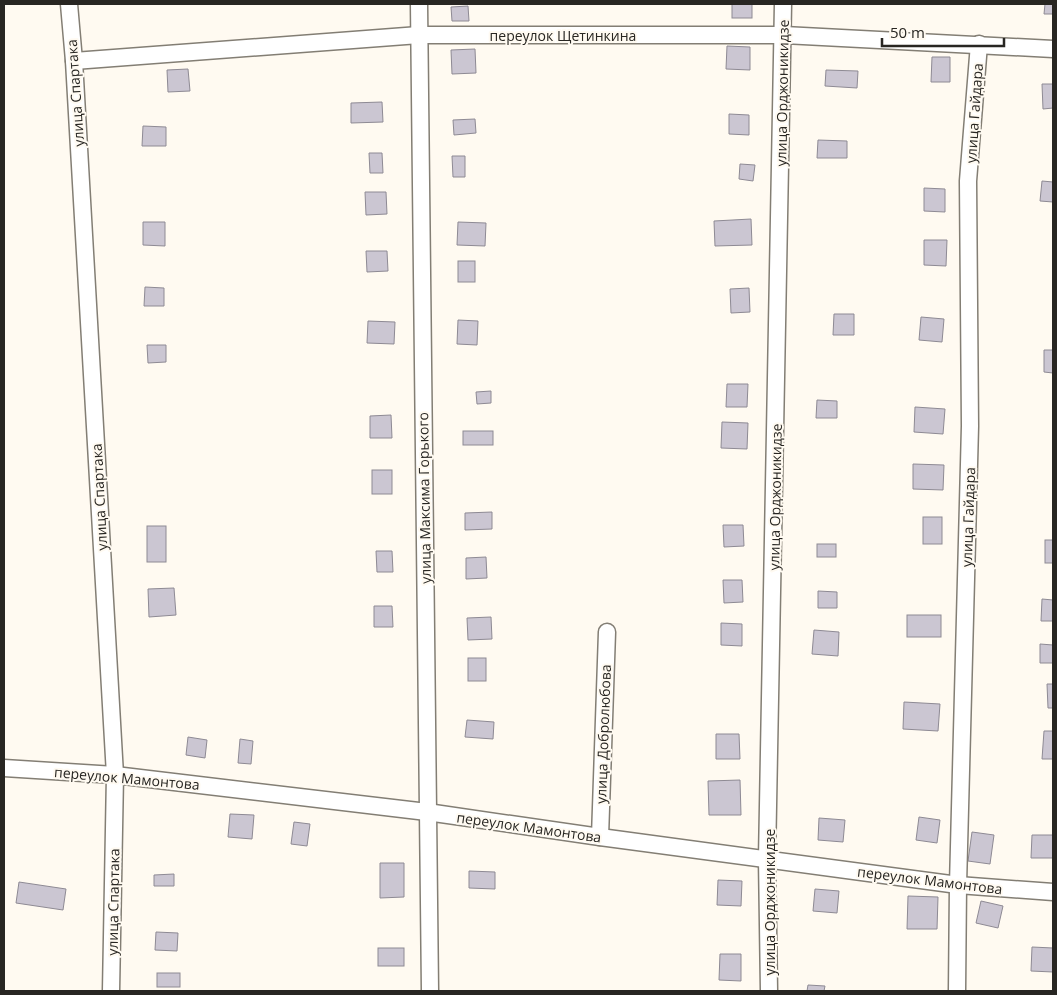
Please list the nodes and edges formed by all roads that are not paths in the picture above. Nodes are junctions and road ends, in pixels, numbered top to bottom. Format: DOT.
graph roads {
  1 [pos="69,4"];
  2 [pos="419,4"];
  3 [pos="784,4"];
  4 [pos="784,34"];
  5 [pos="419,35"];
  6 [pos="979,44"];
  7 [pos="1053,49"];
  8 [pos="74,60"];
  9 [pos="606,632"];
  10 [pos="4,768"];
  11 [pos="115,775"];
  12 [pos="428,812"];
  13 [pos="600,837"];
  14 [pos="767,859"];
  15 [pos="958,885"];
  16 [pos="1053,892"];
  17 [pos="111,991"];
  18 [pos="430,991"];
  19 [pos="769,991"];
  20 [pos="957,991"];
  1 -- 8 [label="street, улица Спартака"];
  2 -- 5 [label="street, улица Максима Горького"];
  3 -- 4 [label="street, улица Орджоникидзе"];
  4 -- 5 [label="street, переулок Щетинкина"];
  4 -- 6 [label="street, переулок Щетинкина"];
  4 -- 14 [label="street, улица Орджоникидзе"];
  5 -- 8 [label="street, переулок Щетинкина"];
  5 -- 12 [label="street, улица Максима Горького"];
  6 -- 7 [label="street, переулок Щетинкина"];
  6 -- 15 [label="street, улица Гайдара"];
  8 -- 11 [label="street, улица Спартака"];
  9 -- 13 [label="street, улица Добролюбова"];
  10 -- 11 [label="street, переулок Мамонтова"];
  11 -- 12 [label="street, переулок Мамонтова"];
  11 -- 17 [label="street, улица Спартака"];
  12 -- 13 [label="street, переулок Мамонтова"];
  12 -- 18 [label="street, улица Максима Горького"];
  13 -- 14 [label="street, переулок Мамонтова"];
  14 -- 15 [label="street, переулок Мамонтова"];
  14 -- 19 [label="street, улица Орджоникидзе"];
  15 -- 16 [label="street, переулок Мамонтова"];
  15 -- 20 [label="street, улица Гайдара"];
}
